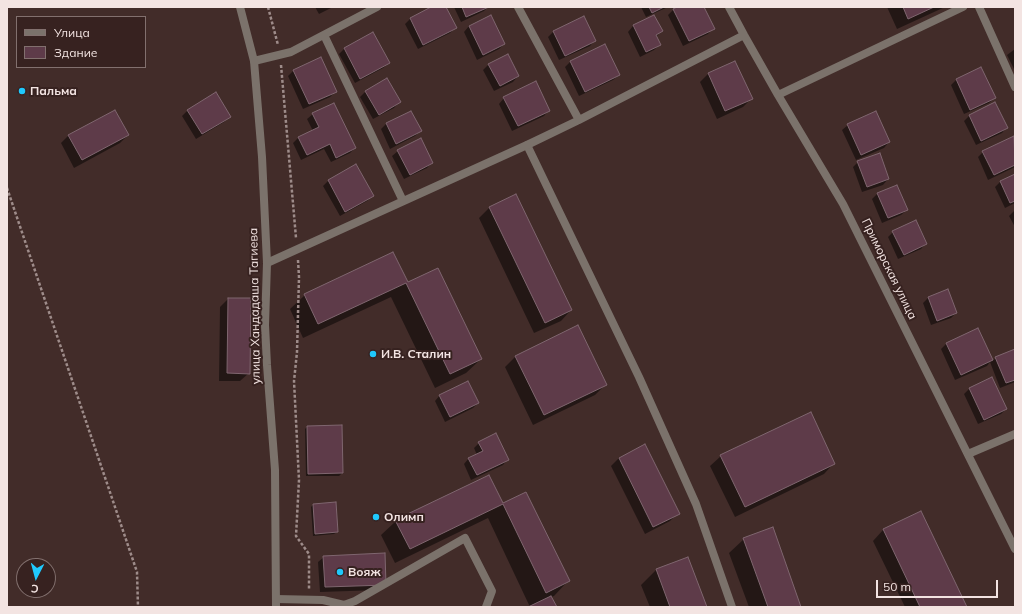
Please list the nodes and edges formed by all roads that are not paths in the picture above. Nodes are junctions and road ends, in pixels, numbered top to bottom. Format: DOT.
graph roads {
  1 [pos="241,7"];
  2 [pos="377,7"];
  3 [pos="518,7"];
  4 [pos="729,7"];
  5 [pos="963,7"];
  6 [pos="979,7"];
  7 [pos="324,35"];
  8 [pos="744,35"];
  9 [pos="255,60"];
  10 [pos="1015,88"];
  11 [pos="778,96"];
  12 [pos="579,120"];
  13 [pos="527,145"];
  14 [pos="403,201"];
  15 [pos="268,263"];
  16 [pos="1015,434"];
  17 [pos="968,454"];
  18 [pos="1015,549"];
  19 [pos="278,603"];
  20 [pos="345,606"];
  21 [pos="486,607"];
  22 [pos="732,607"];
  1 -- 9 [label="street, улица Хандадаша Тагиева"];
  2 -- 7 [label="street"];
  3 -- 12 [label="street"];
  4 -- 8 [label="street, Приморская улица"];
  5 -- 11 [label="street"];
  6 -- 10 [label="street"];
  7 -- 9 [label="street"];
  7 -- 14 [label="street"];
  8 -- 11 [label="street, Приморская улица"];
  8 -- 12 [label="street"];
  9 -- 15 [label="street, улица Хандадаша Тагиева"];
  11 -- 17 [label="street, Приморская улица"];
  12 -- 13 [label="street"];
  13 -- 14 [label="street"];
  13 -- 22 [label="street"];
  14 -- 15 [label="street"];
  15 -- 19 [label="street, улица Хандадаша Тагиева"];
  16 -- 17 [label="street"];
  17 -- 18 [label="street, Приморская улица"];
  19 -- 20 [label="street"];
  20 -- 21 [label="street"];
}
